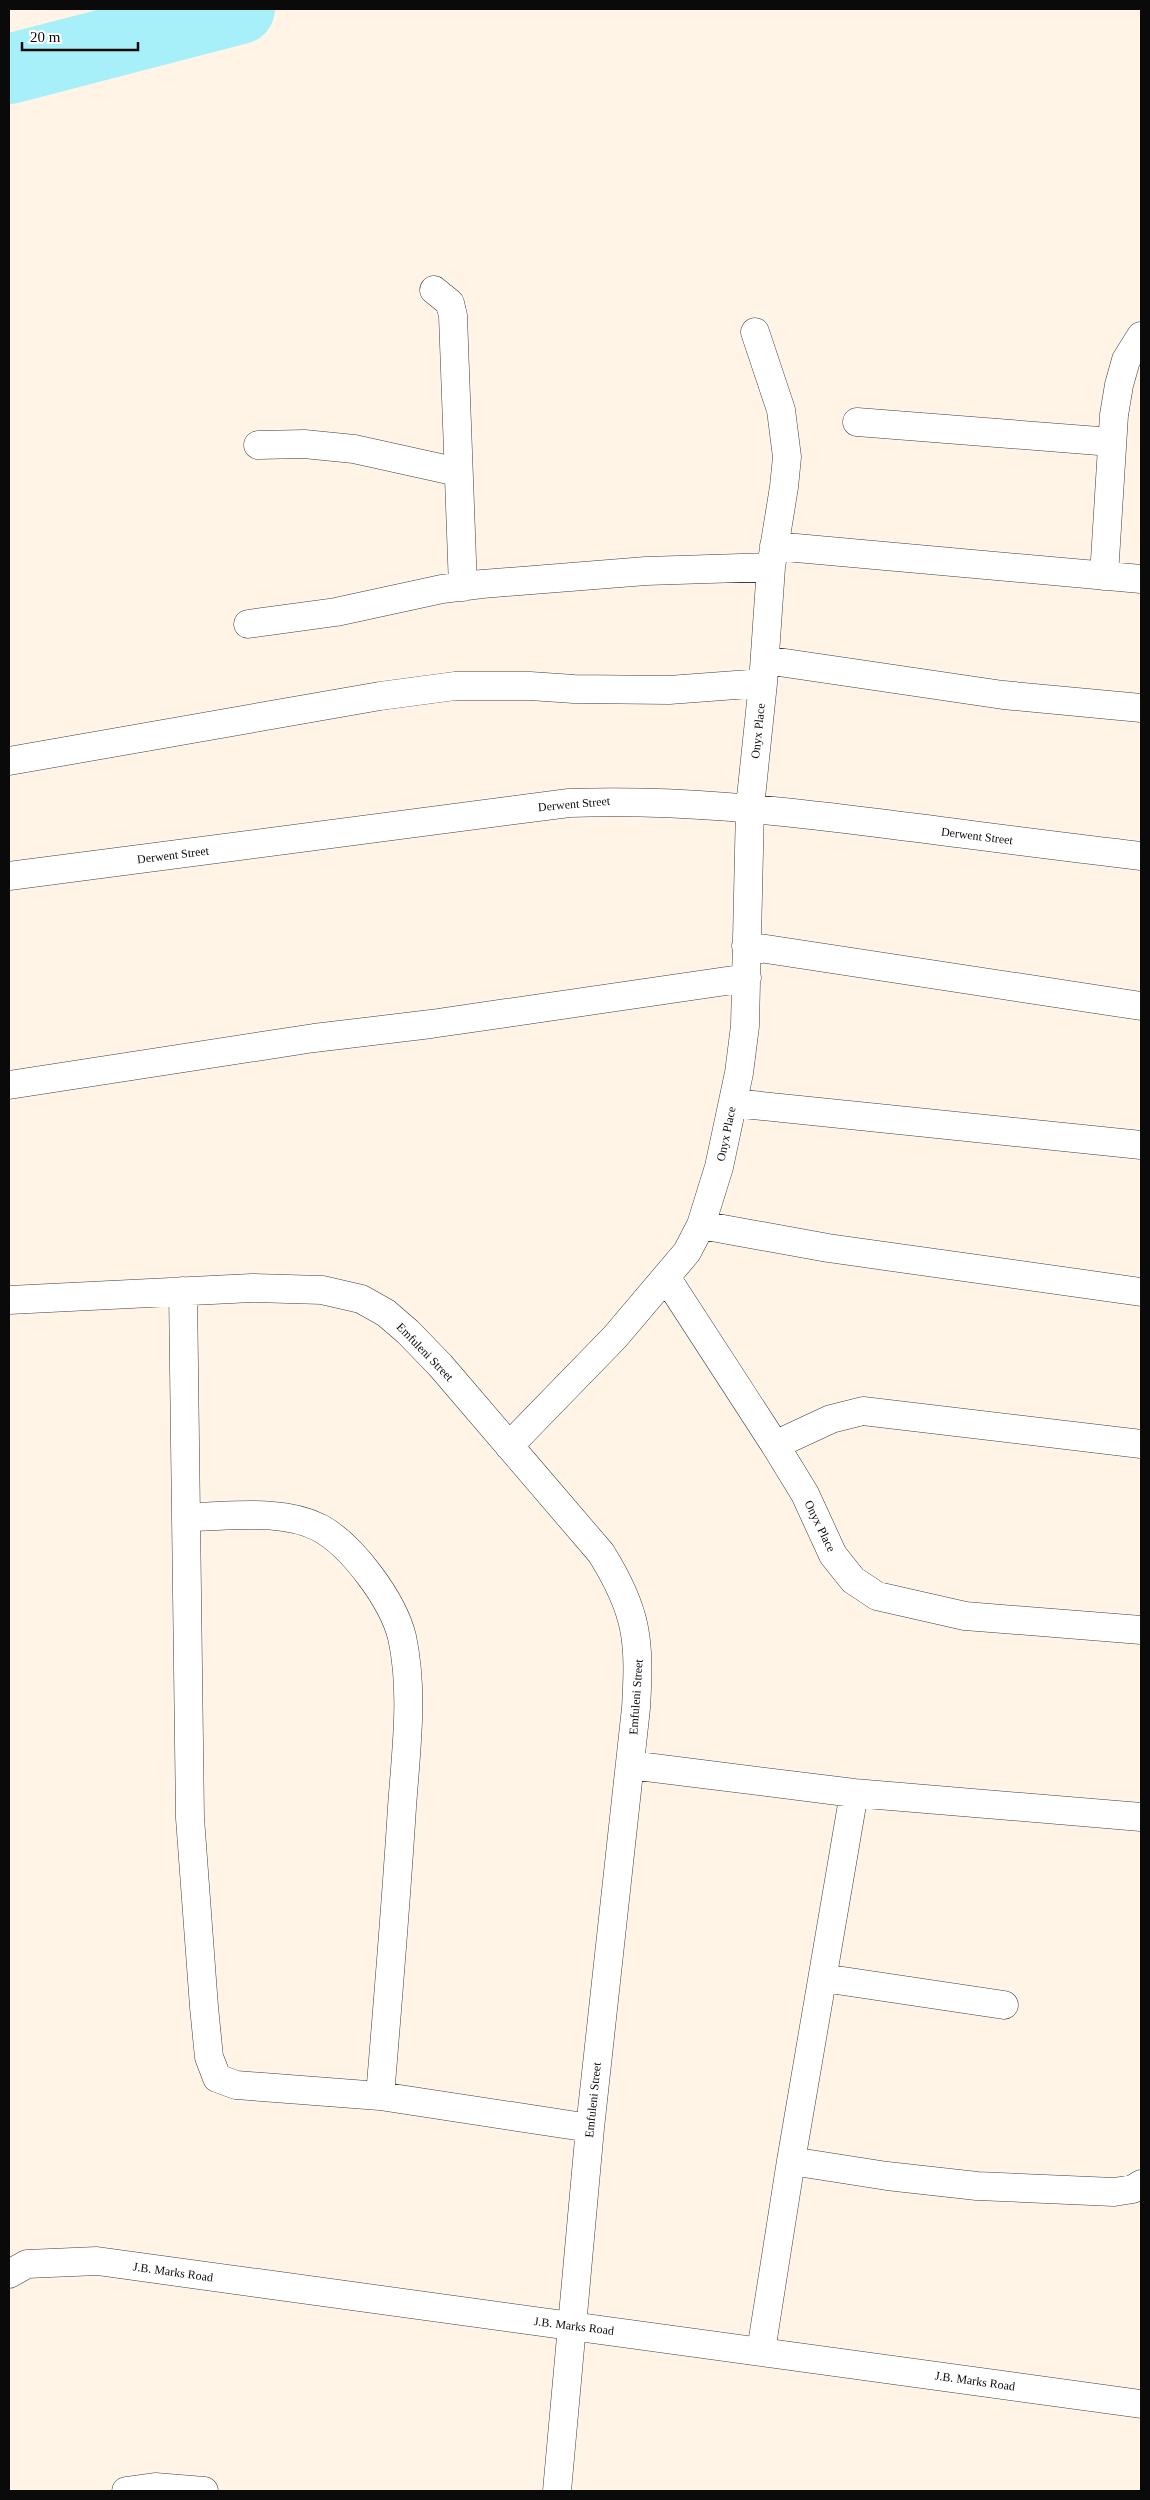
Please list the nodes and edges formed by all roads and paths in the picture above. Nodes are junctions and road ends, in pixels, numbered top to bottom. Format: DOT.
graph roads {
  1 [pos="434,290"];
  2 [pos="755,332"];
  3 [pos="1141,336"];
  4 [pos="857,422"];
  5 [pos="1112,442"];
  6 [pos="258,445"];
  7 [pos="458,472"];
  8 [pos="773,556"];
  9 [pos="1104,576"];
  10 [pos="1141,579"];
  11 [pos="463,587"];
  12 [pos="248,624"];
  13 [pos="764,671"];
  14 [pos="1141,708"];
  15 [pos="9,760"];
  16 [pos="750,808"];
  17 [pos="1141,856"];
  18 [pos="9,876"];
  19 [pos="746,946"];
  20 [pos="746,978"];
  21 [pos="1141,1006"];
  22 [pos="9,1085"];
  23 [pos="733,1103"];
  24 [pos="1141,1144"];
  25 [pos="701,1225"];
  26 [pos="666,1277"];
  27 [pos="183,1291"];
  28 [pos="1141,1292"];
  29 [pos="9,1300"];
  30 [pos="1141,1444"];
  31 [pos="775,1445"];
  32 [pos="509,1446"];
  33 [pos="186,1517"];
  34 [pos="1141,1630"];
  35 [pos="630,1764"];
  36 [pos="854,1793"];
  37 [pos="1141,1818"];
  38 [pos="823,1978"];
  39 [pos="1004,2005"];
  40 [pos="380,2096"];
  41 [pos="590,2128"];
  42 [pos="791,2161"];
  43 [pos="1141,2184"];
  44 [pos="9,2274"];
  45 [pos="573,2326"];
  46 [pos="761,2351"];
  47 [pos="1141,2404"];
  48 [pos="156,2489"];
  49 [pos="126,2491"];
  50 [pos="204,2491"];
  51 [pos="557,2491"];
  1 -- 7 [label="street"];
  2 -- 8 [label="street, Onyx Place"];
  3 -- 5 [label="street"];
  4 -- 5 [label="street"];
  5 -- 9 [label="street"];
  6 -- 7 [label="street"];
  7 -- 11 [label="street"];
  8 -- 9 [label="street"];
  8 -- 11 [label="street"];
  8 -- 13 [label="street, Onyx Place"];
  9 -- 10 [label="street"];
  11 -- 12 [label="street"];
  13 -- 14 [label="street"];
  13 -- 15 [label="street"];
  13 -- 16 [label="street, Onyx Place"];
  16 -- 17 [label="street, Derwent Street"];
  16 -- 18 [label="street, Derwent Street"];
  16 -- 19 [label="street, Onyx Place"];
  19 -- 20 [label="street, Onyx Place"];
  19 -- 21 [label="street"];
  20 -- 22 [label="street"];
  20 -- 23 [label="street, Onyx Place"];
  23 -- 24 [label="street"];
  23 -- 25 [label="street, Onyx Place"];
  25 -- 26 [label="street, Onyx Place"];
  25 -- 28 [label="street"];
  26 -- 31 [label="street, Onyx Place"];
  26 -- 32 [label="street"];
  27 -- 29 [label="street, Emfuleni Street"];
  27 -- 32 [label="street, Emfuleni Street"];
  27 -- 33 [label="street"];
  30 -- 31 [label="street"];
  31 -- 34 [label="street, Onyx Place"];
  32 -- 35 [label="street, Emfuleni Street"];
  33 -- 40 [label="street"];
  33 -- 40 [label="street"];
  35 -- 36 [label="street"];
  35 -- 41 [label="street, Emfuleni Street"];
  36 -- 37 [label="street"];
  36 -- 38 [label="street"];
  38 -- 39 [label="street"];
  38 -- 42 [label="street"];
  40 -- 41 [label="street"];
  41 -- 45 [label="street, Emfuleni Street"];
  42 -- 43 [label="street"];
  42 -- 46 [label="street"];
  44 -- 45 [label="street, J.B. Marks Road"];
  45 -- 46 [label="street, J.B. Marks Road"];
  45 -- 51 [label="street, Emfuleni Street"];
  46 -- 47 [label="street, J.B. Marks Road"];
  48 -- 49 [label="street"];
  48 -- 50 [label="street"];
}
